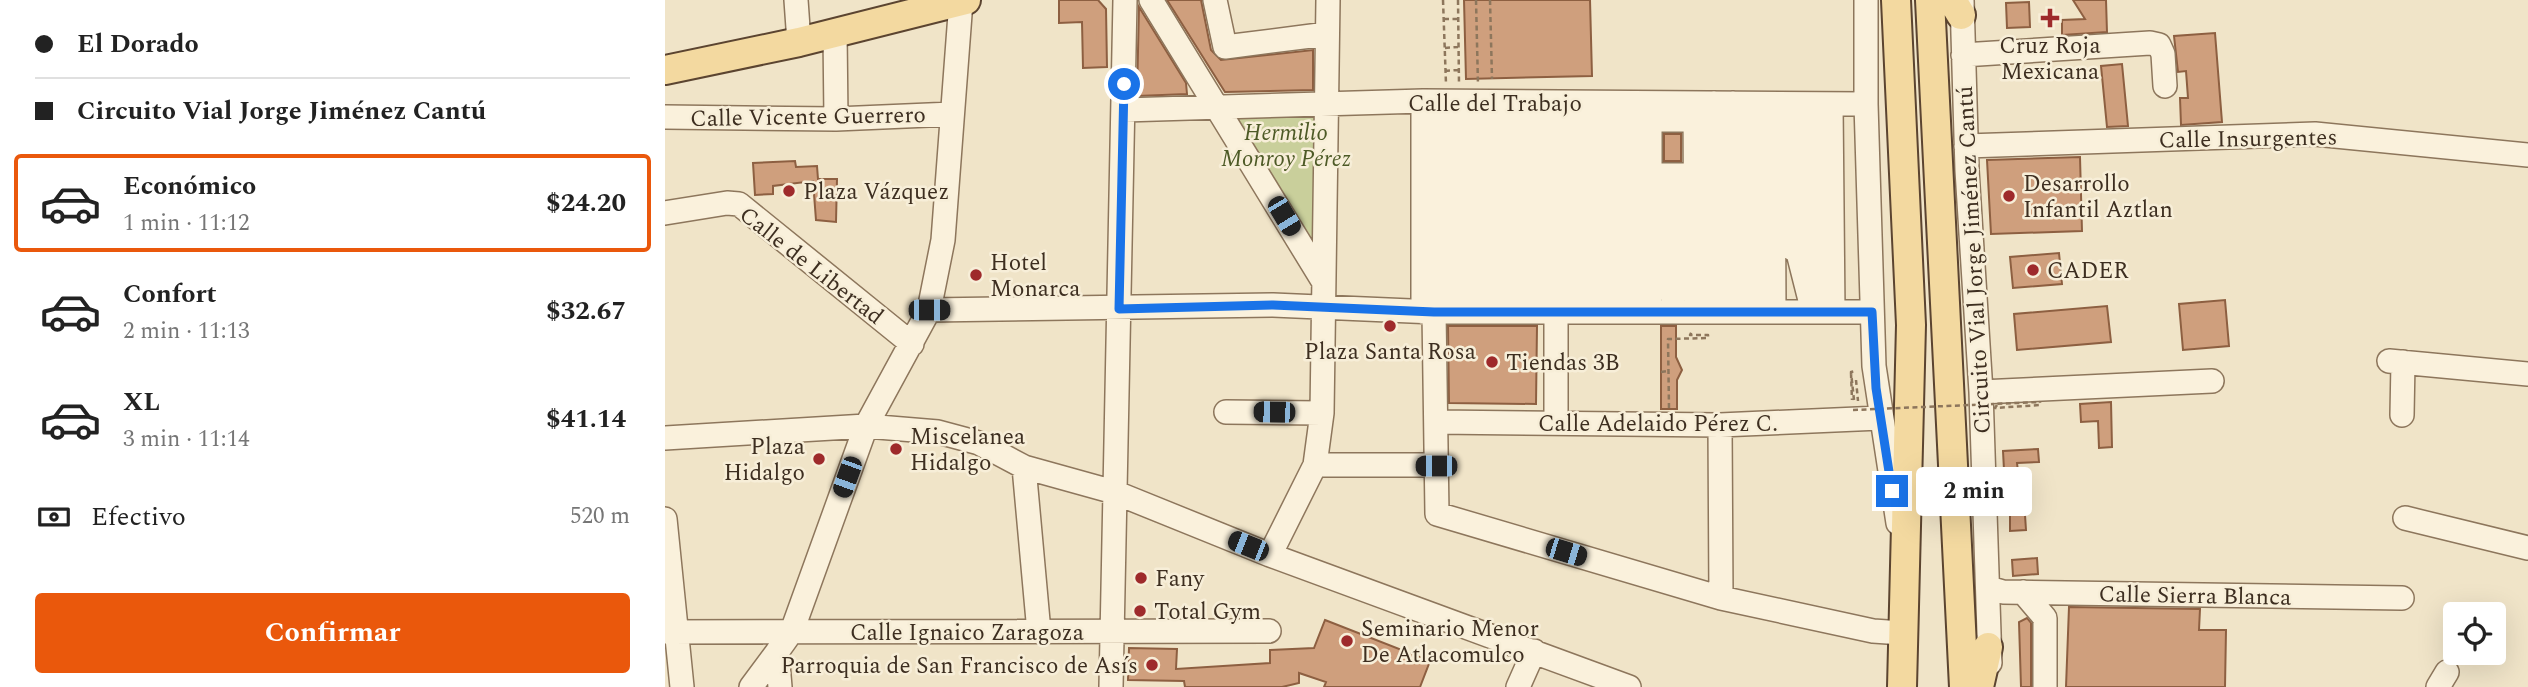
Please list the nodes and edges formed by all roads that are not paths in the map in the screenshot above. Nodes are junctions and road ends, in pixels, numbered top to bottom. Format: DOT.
graph roads {
  1 [pos="796,0"];
  2 [pos="1125,0"];
  3 [pos="1151,0"];
  4 [pos="1215,0"];
  5 [pos="1328,0"];
  6 [pos="1866,0"];
  7 [pos="1896,0"];
  8 [pos="1930,0"];
  9 [pos="964,1"];
  10 [pos="1959,5"];
  11 [pos="835,33"];
  12 [pos="1327,34"];
  13 [pos="799,41"];
  14 [pos="1225,47"];
  15 [pos="1962,55"];
  16 [pos="1191,65"];
  17 [pos="665,69"];
  18 [pos="2165,86"];
  19 [pos="1324,104"];
  20 [pos="1866,104"];
  21 [pos="1755,105"];
  22 [pos="1219,108"];
  23 [pos="1124,110"];
  24 [pos="1527,111"];
  25 [pos="952,114"];
  26 [pos="665,117"];
  27 [pos="836,119"];
  28 [pos="1966,146"];
  29 [pos="2528,155"];
  30 [pos="1535,174"];
  31 [pos="1753,175"];
  32 [pos="665,213"];
  33 [pos="1535,234"];
  34 [pos="1754,234"];
  35 [pos="1323,281"];
  36 [pos="1637,304"];
  37 [pos="1322,306"];
  38 [pos="1506,306"];
  39 [pos="1119,309"];
  40 [pos="929,310"];
  41 [pos="1745,311"];
  42 [pos="1872,312"];
  43 [pos="912,344"];
  44 [pos="2528,374"];
  45 [pos="2212,382"];
  46 [pos="1981,392"];
  47 [pos="1226,412"];
  48 [pos="1322,413"];
  49 [pos="2402,415"];
  50 [pos="1880,418"];
  51 [pos="1436,422"];
  52 [pos="1556,423"];
  53 [pos="1720,425"];
  54 [pos="866,426"];
  55 [pos="665,438"];
  56 [pos="1315,465"];
  57 [pos="1436,466"];
  58 [pos="1024,467"];
  59 [pos="1114,492"];
  60 [pos="2406,518"];
  61 [pos="665,519"];
  62 [pos="2528,548"];
  63 [pos="1270,555"];
  64 [pos="1905,564"];
  65 [pos="1989,588"];
  66 [pos="2023,592"];
  67 [pos="1721,598"];
  68 [pos="2402,598"];
  69 [pos="792,631"];
  70 [pos="1269,631"];
  71 [pos="672,632"];
  72 [pos="1039,632"];
  73 [pos="1902,633"];
  74 [pos="1112,634"];
  75 [pos="1989,647"];
  76 [pos="1534,651"];
  77 [pos="777,652"];
  78 [pos="683,687"];
  79 [pos="751,687"];
  80 [pos="780,687"];
  81 [pos="1111,687"];
  82 [pos="1518,687"];
  83 [pos="1629,687"];
  84 [pos="1902,687"];
  85 [pos="1964,687"];
  86 [pos="1979,687"];
  87 [pos="1992,687"];
  88 [pos="2045,687"];
  1 -- 13 [label="street"];
  2 -- 23 [label="street"];
  3 -- 16 [label="street"];
  4 -- 14 [label="street"];
  5 -- 12 [label="street"];
  6 -- 20 [label="street"];
  7 -- 64 [label="main road"];
  8 -- 85 [label="main road, Circuito Vial Jorge Jiménez Cantú"];
  9 -- 11 [label="main road"];
  9 -- 25 [label="street"];
  10 -- 15 [label="street, Circuito Vial Jorge Jiménez Cantú"];
  11 -- 13 [label="main road"];
  11 -- 27 [label="street"];
  12 -- 14 [label="street"];
  12 -- 19 [label="street"];
  13 -- 17 [label="main road"];
  14 -- 16 [label="street"];
  15 -- 18 [label="street"];
  15 -- 28 [label="street, Circuito Vial Jorge Jiménez Cantú"];
  16 -- 22 [label="street"];
  19 -- 22 [label="street, Calle del Trabajo"];
  19 -- 24 [label="street, Calle del Trabajo"];
  19 -- 35 [label="street"];
  20 -- 21 [label="street, Calle del Trabajo"];
  20 -- 42 [label="street"];
  21 -- 24 [label="street, Calle del Trabajo"];
  21 -- 31 [label="street"];
  21 -- 31 [label="street"];
  21 -- 31 [label="street"];
  21 -- 31 [label="street"];
  21 -- 41 [label="street"];
  22 -- 23 [label="street, Calle del Trabajo"];
  22 -- 35 [label="street"];
  23 -- 39 [label="street"];
  24 -- 30 [label="street"];
  24 -- 30 [label="street"];
  24 -- 30 [label="street"];
  24 -- 30 [label="street"];
  24 -- 30 [label="street"];
  24 -- 30 [label="street"];
  25 -- 27 [label="street, Calle Vicente Guerrero"];
  25 -- 40 [label="street"];
  26 -- 27 [label="street, Calle Vicente Guerrero"];
  28 -- 29 [label="street, Calle Insurgentes"];
  28 -- 46 [label="street, Circuito Vial Jorge Jiménez Cantú"];
  30 -- 31 [label="street"];
  30 -- 33 [label="street"];
  30 -- 33 [label="street"];
  30 -- 33 [label="street"];
  30 -- 33 [label="street"];
  30 -- 33 [label="street"];
  30 -- 33 [label="street"];
  31 -- 34 [label="street"];
  31 -- 34 [label="street"];
  31 -- 34 [label="street"];
  31 -- 34 [label="street"];
  31 -- 34 [label="street"];
  32 -- 43 [label="street, Calle de Libertad"];
  33 -- 34 [label="street"];
  33 -- 36 [label="street"];
  33 -- 36 [label="street"];
  33 -- 38 [label="street"];
  33 -- 38 [label="street"];
  33 -- 38 [label="street"];
  33 -- 38 [label="street"];
  33 -- 38 [label="street"];
  34 -- 41 [label="street"];
  34 -- 41 [label="street"];
  34 -- 41 [label="street"];
  34 -- 41 [label="street"];
  34 -- 41 [label="street"];
  35 -- 37 [label="street"];
  36 -- 38 [label="street"];
  36 -- 41 [label="street"];
  37 -- 38 [label="street"];
  37 -- 39 [label="street"];
  37 -- 48 [label="street"];
  38 -- 51 [label="street"];
  38 -- 52 [label="street"];
  39 -- 40 [label="street"];
  39 -- 59 [label="street"];
  40 -- 43 [label="street"];
  41 -- 42 [label="street"];
  42 -- 50 [label="street"];
  43 -- 54 [label="street"];
  44 -- 49 [label="street"];
  45 -- 46 [label="street"];
  46 -- 65 [label="street, Circuito Vial Jorge Jiménez Cantú"];
  47 -- 48 [label="street"];
  48 -- 56 [label="street"];
  50 -- 53 [label="street, Calle Adelaido Pérez C."];
  50 -- 64 [label="street"];
  51 -- 52 [label="street, Calle Adelaido Pérez C."];
  51 -- 57 [label="street"];
  52 -- 53 [label="street, Calle Adelaido Pérez C."];
  53 -- 67 [label="street"];
  54 -- 55 [label="street"];
  54 -- 58 [label="street"];
  54 -- 69 [label="street"];
  56 -- 57 [label="street"];
  56 -- 63 [label="street"];
  57 -- 67 [label="street"];
  58 -- 59 [label="street"];
  58 -- 72 [label="street"];
  59 -- 63 [label="street"];
  59 -- 74 [label="street"];
  60 -- 62 [label="street"];
  61 -- 71 [label="street"];
  63 -- 76 [label="street"];
  64 -- 73 [label="main road"];
  65 -- 66 [label="street, Calle Sierra Blanca"];
  65 -- 75 [label="street, Circuito Vial Jorge Jiménez Cantú"];
  66 -- 68 [label="street, Calle Sierra Blanca"];
  66 -- 88 [label="street"];
  67 -- 73 [label="street"];
  69 -- 71 [label="street, Calle Ignaico Zaragoza"];
  69 -- 72 [label="street, Calle Ignaico Zaragoza"];
  69 -- 77 [label="street"];
  70 -- 74 [label="street, Calle Ignaico Zaragoza"];
  71 -- 78 [label="street"];
  72 -- 74 [label="street, Calle Ignaico Zaragoza"];
  73 -- 84 [label="main road"];
  74 -- 81 [label="street"];
  75 -- 86 [label="main road"];
  75 -- 87 [label="street, Circuito Vial Jorge Jiménez Cantú"];
  76 -- 82 [label="street"];
  76 -- 83 [label="street"];
  77 -- 79 [label="street"];
  77 -- 80 [label="street"];
}
